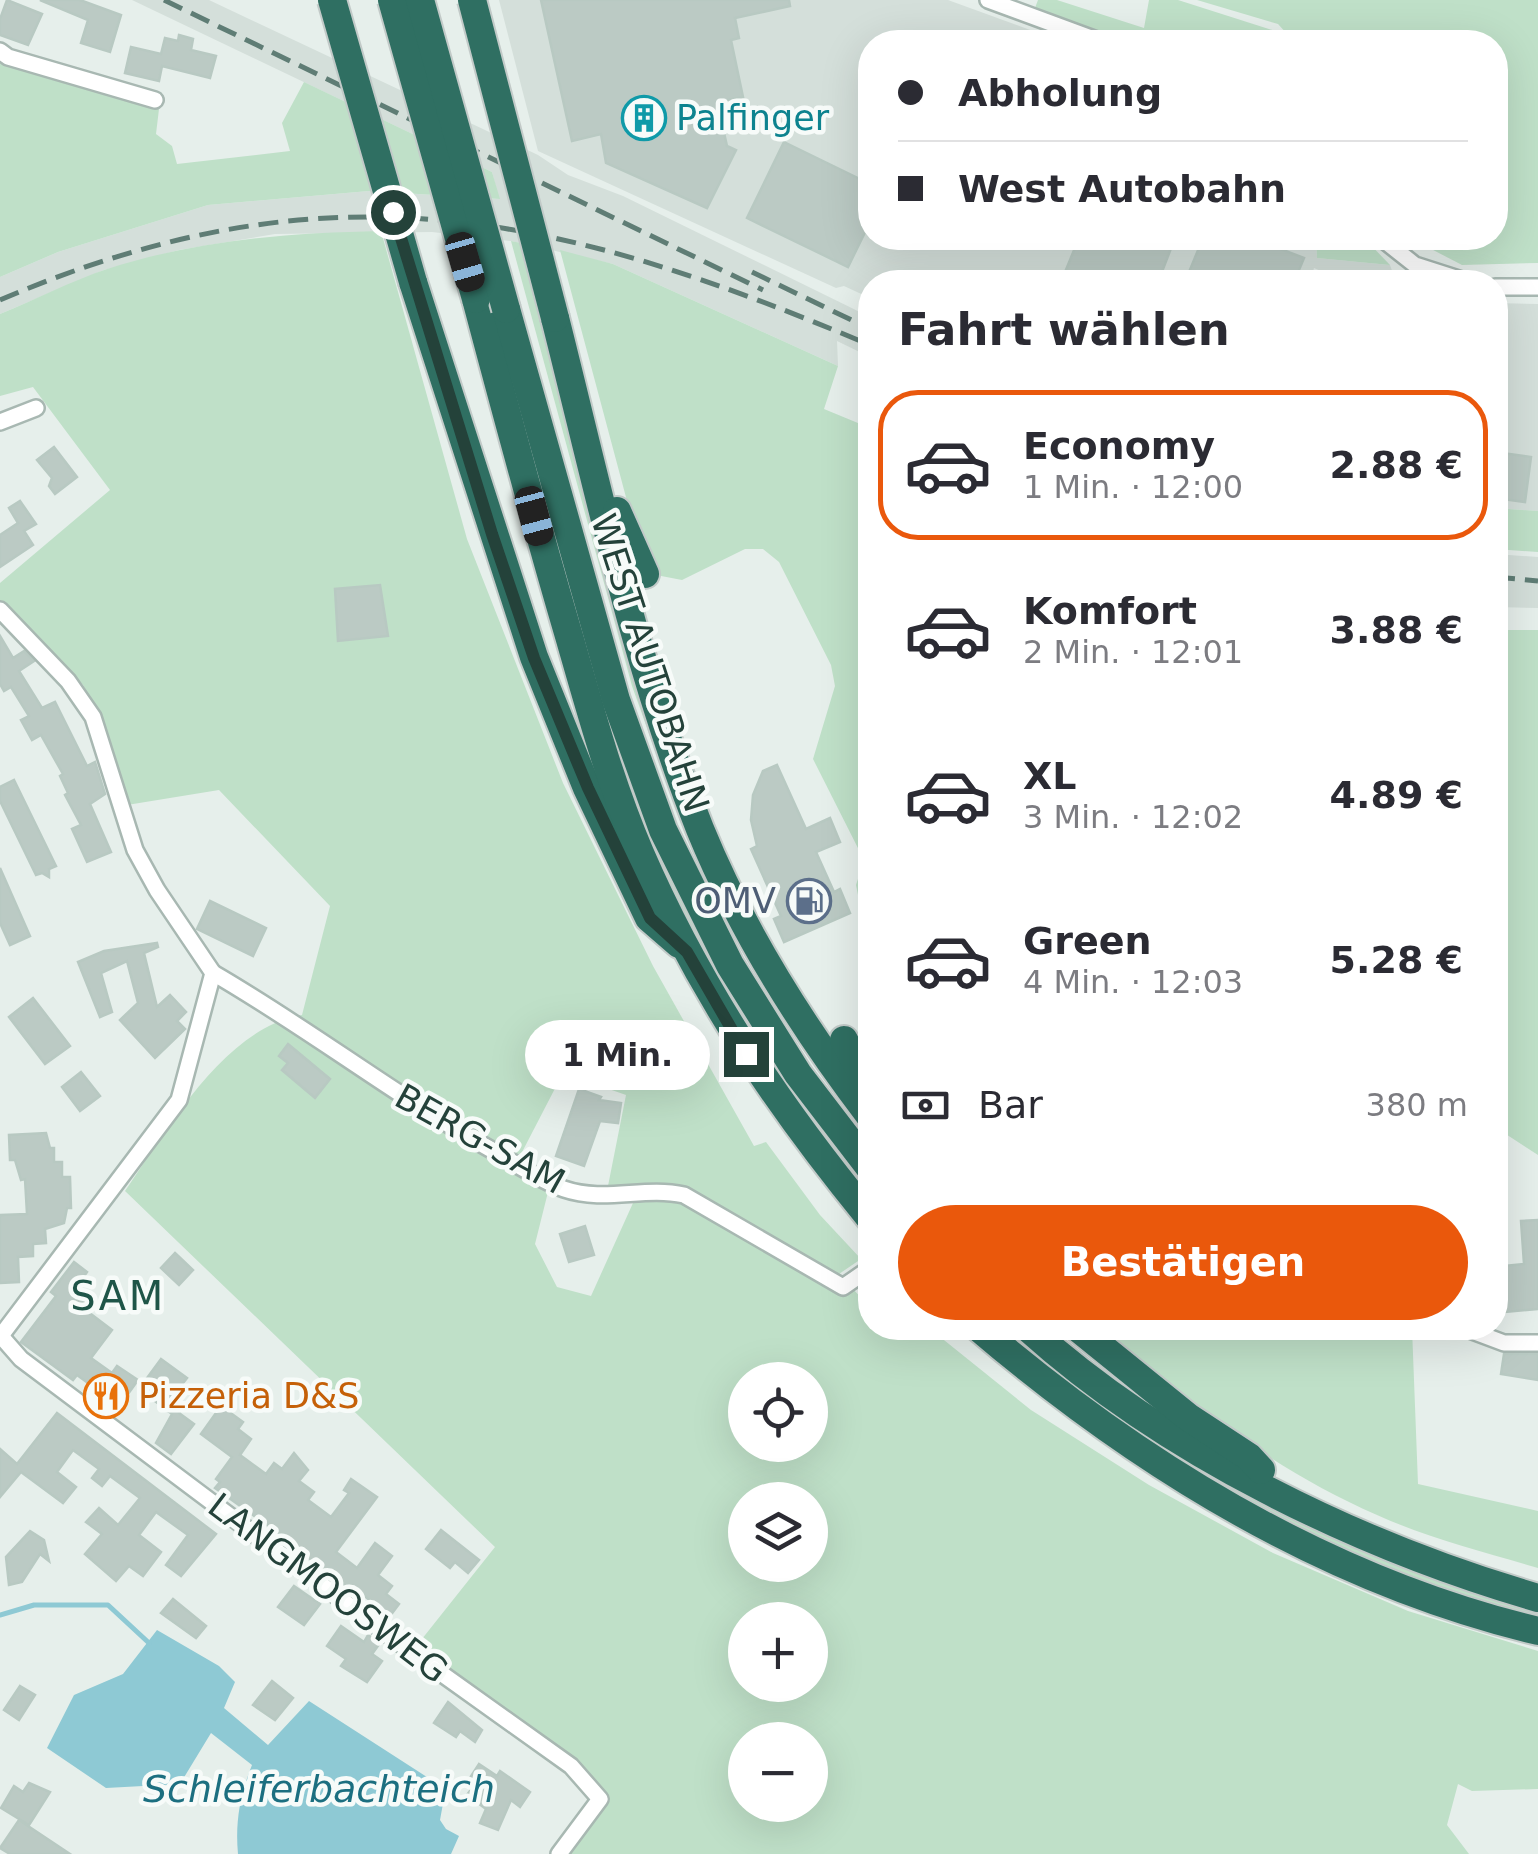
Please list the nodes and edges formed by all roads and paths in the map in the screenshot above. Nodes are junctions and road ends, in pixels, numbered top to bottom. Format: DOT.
graph roads {
  1 [pos="332,0"];
  2 [pos="392,0"];
  3 [pos="420,0"];
  4 [pos="472,0"];
  5 [pos="988,0"];
  6 [pos="1069,30"];
  7 [pos="0,51"];
  8 [pos="156,100"];
  9 [pos="1396,250"];
  10 [pos="1431,270"];
  11 [pos="1508,287"];
  12 [pos="1538,287"];
  13 [pos="36,408"];
  14 [pos="0,422"];
  15 [pos="596,471"];
  16 [pos="644,574"];
  17 [pos="0,610"];
  18 [pos="687,952"];
  19 [pos="214,972"];
  20 [pos="844,1040"];
  21 [pos="858,1066"];
  22 [pos="858,1099"];
  23 [pos="858,1152"];
  24 [pos="858,1203"];
  25 [pos="858,1277"];
  26 [pos="0,1336"];
  27 [pos="994,1340"];
  28 [pos="1042,1340"];
  29 [pos="1093,1340"];
  30 [pos="1496,1340"];
  31 [pos="1538,1343"];
  32 [pos="1289,1500"];
  33 [pos="1538,1598"];
  34 [pos="1538,1631"];
  35 [pos="559,1854"];
  1 -- 18 [label="highway, bridge"];
  2 -- 18 [label="highway, WEST AUTOBAHN, bridge"];
  3 -- 23 [label="highway, WEST AUTOBAHN, bridge"];
  4 -- 15 [label="highway, bridge"];
  5 -- 6 [label="street"];
  7 -- 8 [label="street"];
  9 -- 10 [label="street"];
  11 -- 12 [label="street"];
  13 -- 14 [label="street"];
  15 -- 16 [label="highway"];
  15 -- 22 [label="highway"];
  17 -- 19 [label="street"];
  18 -- 24 [label="highway, WEST AUTOBAHN"];
  19 -- 25 [label="street, BERG-SAM"];
  19 -- 26 [label="street"];
  20 -- 21 [label="highway"];
  26 -- 35 [label="street, LANGMOOSWEG"];
  27 -- 34 [label="highway"];
  28 -- 32 [label="highway"];
  29 -- 32 [label="highway"];
  30 -- 31 [label="street"];
  32 -- 33 [label="highway"];
}
